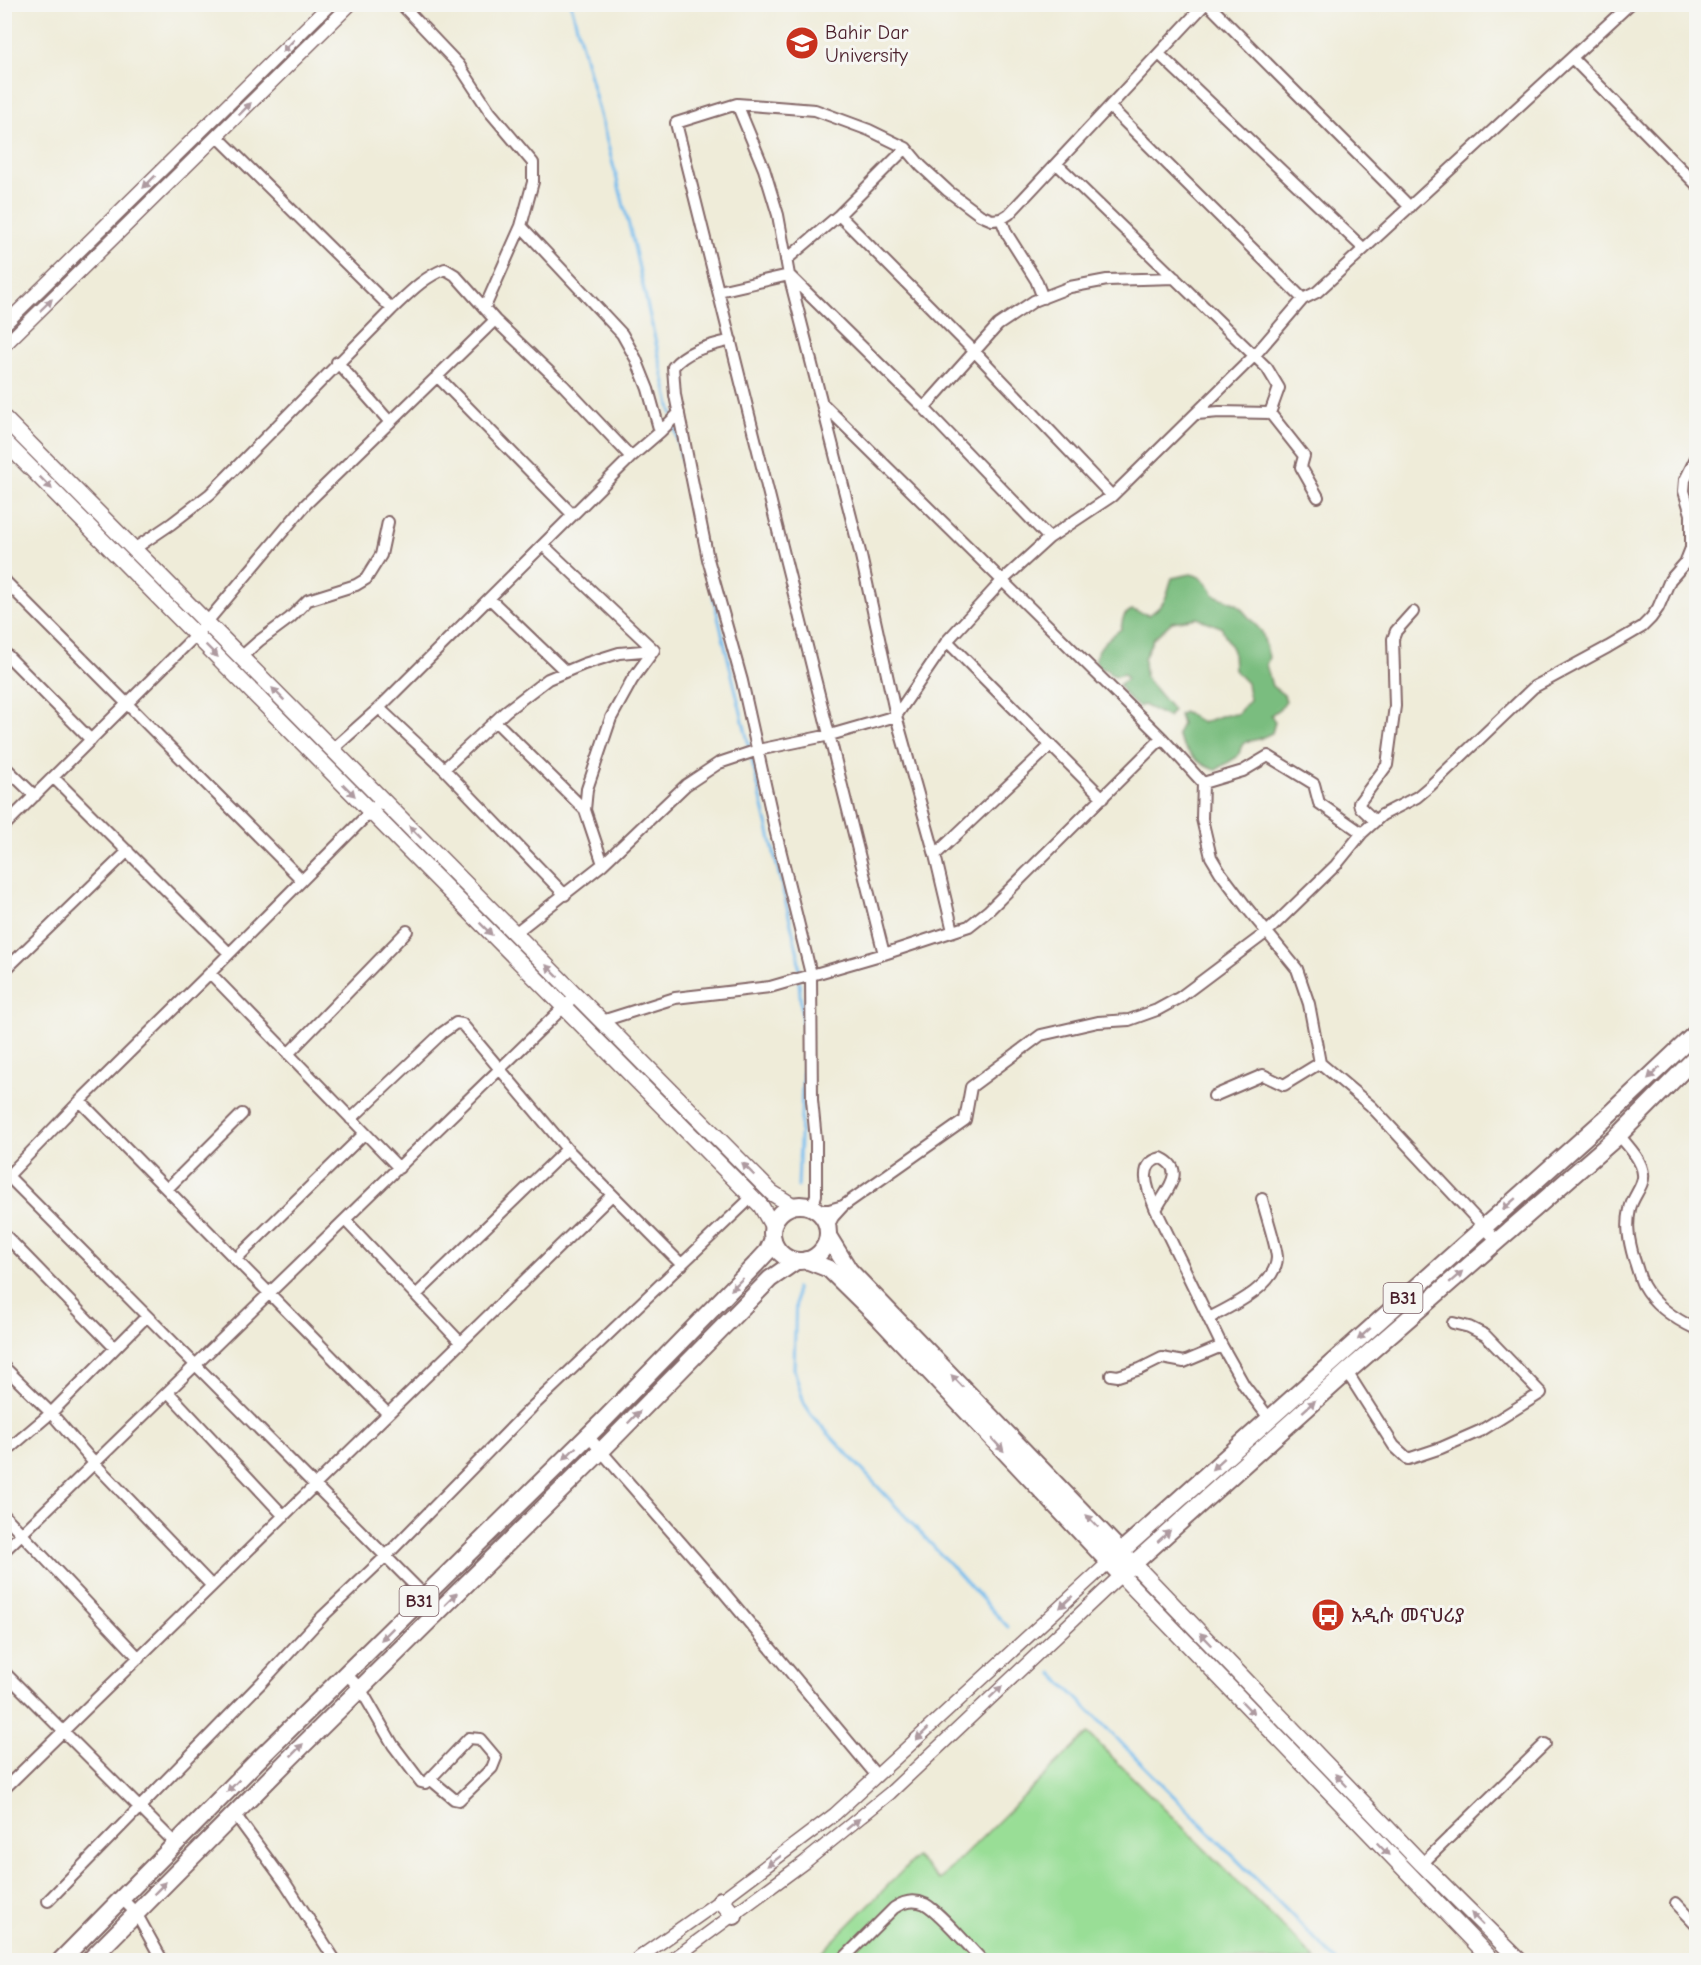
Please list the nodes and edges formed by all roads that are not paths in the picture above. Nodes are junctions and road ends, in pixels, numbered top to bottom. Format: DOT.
graph roads {
  1 [pos="330,4"];
  2 [pos="351,4"];
  3 [pos="401,4"];
  4 [pos="1206,4"];
  5 [pos="1630,4"];
  6 [pos="1159,54"];
  7 [pos="1572,58"];
  8 [pos="737,104"];
  9 [pos="1110,107"];
  10 [pos="218,136"];
  11 [pos="189,143"];
  12 [pos="906,148"];
  13 [pos="200,153"];
  14 [pos="176,155"];
  15 [pos="1057,164"];
  16 [pos="187,165"];
  17 [pos="1696,184"];
  18 [pos="1410,207"];
  19 [pos="839,215"];
  20 [pos="1001,219"];
  21 [pos="521,225"];
  22 [pos="1363,248"];
  23 [pos="786,260"];
  24 [pos="789,275"];
  25 [pos="1174,278"];
  26 [pos="719,291"];
  27 [pos="1042,298"];
  28 [pos="1303,299"];
  29 [pos="485,307"];
  30 [pos="392,309"];
  31 [pos="495,320"];
  32 [pos="4,325"];
  33 [pos="731,340"];
  34 [pos="4,346"];
  35 [pos="975,351"];
  36 [pos="1255,355"];
  37 [pos="338,362"];
  38 [pos="437,376"];
  39 [pos="824,405"];
  40 [pos="924,408"];
  41 [pos="1270,413"];
  42 [pos="678,414"];
  43 [pos="1197,414"];
  44 [pos="4,418"];
  45 [pos="389,421"];
  46 [pos="660,432"];
  47 [pos="4,441"];
  48 [pos="631,457"];
  49 [pos="1696,458"];
  50 [pos="1112,496"];
  51 [pos="1318,497"];
  52 [pos="573,515"];
  53 [pos="388,522"];
  54 [pos="1049,538"];
  55 [pos="543,545"];
  56 [pos="134,549"];
  57 [pos="4,580"];
  58 [pos="1003,580"];
  59 [pos="490,599"];
  60 [pos="1413,612"];
  61 [pos="207,622"];
  62 [pos="196,635"];
  63 [pos="947,641"];
  64 [pos="654,650"];
  65 [pos="4,652"];
  66 [pos="241,657"];
  67 [pos="565,671"];
  68 [pos="127,704"];
  69 [pos="379,708"];
  70 [pos="896,716"];
  71 [pos="495,721"];
  72 [pos="830,735"];
  73 [pos="1162,738"];
  74 [pos="91,740"];
  75 [pos="1051,745"];
  76 [pos="333,750"];
  77 [pos="757,751"];
  78 [pos="4,766"];
  79 [pos="444,769"];
  80 [pos="54,778"];
  81 [pos="1203,783"];
  82 [pos="35,796"];
  83 [pos="1103,798"];
  84 [pos="382,800"];
  85 [pos="585,810"];
  86 [pos="371,812"];
  87 [pos="1375,821"];
  88 [pos="4,826"];
  89 [pos="1362,833"];
  90 [pos="128,850"];
  91 [pos="935,855"];
  92 [pos="603,864"];
  93 [pos="303,880"];
  94 [pos="565,895"];
  95 [pos="481,900"];
  96 [pos="470,912"];
  97 [pos="407,931"];
  98 [pos="953,931"];
  99 [pos="1268,932"];
  100 [pos="515,933"];
  101 [pos="229,953"];
  102 [pos="884,954"];
  103 [pos="4,971"];
  104 [pos="210,973"];
  105 [pos="811,974"];
  106 [pos="576,995"];
  107 [pos="564,1007"];
  108 [pos="602,1021"];
  109 [pos="1696,1033"];
  110 [pos="288,1054"];
  111 [pos="1696,1057"];
  112 [pos="1320,1063"];
  113 [pos="500,1070"];
  114 [pos="1214,1096"];
  115 [pos="80,1101"];
  116 [pos="242,1114"];
  117 [pos="351,1119"];
  118 [pos="365,1133"];
  119 [pos="1619,1135"];
  120 [pos="567,1149"];
  121 [pos="399,1168"];
  122 [pos="6,1176"];
  123 [pos="167,1189"];
  124 [pos="612,1195"];
  125 [pos="752,1197"];
  126 [pos="1262,1199"];
  127 [pos="793,1206"];
  128 [pos="843,1206"];
  129 [pos="814,1209"];
  130 [pos="1156,1210"];
  131 [pos="345,1220"];
  132 [pos="1484,1226"];
  133 [pos="828,1232"];
  134 [pos="773,1233"];
  135 [pos="4,1234"];
  136 [pos="1497,1241"];
  137 [pos="236,1259"];
  138 [pos="801,1260"];
  139 [pos="682,1265"];
  140 [pos="269,1293"];
  141 [pos="416,1295"];
  142 [pos="147,1316"];
  143 [pos="1209,1318"];
  144 [pos="1453,1323"];
  145 [pos="1696,1329"];
  146 [pos="461,1343"];
  147 [pos="1222,1347"];
  148 [pos="116,1348"];
  149 [pos="196,1365"];
  150 [pos="4,1367"];
  151 [pos="1347,1372"];
  152 [pos="1111,1375"];
  153 [pos="168,1392"];
  154 [pos="51,1413"];
  155 [pos="388,1414"];
  156 [pos="1269,1418"];
  157 [pos="588,1436"];
  158 [pos="602,1450"];
  159 [pos="4,1453"];
  160 [pos="94,1463"];
  161 [pos="315,1485"];
  162 [pos="4,1515"];
  163 [pos="284,1516"];
  164 [pos="22,1533"];
  165 [pos="4,1551"];
  166 [pos="385,1557"];
  167 [pos="1121,1563"];
  168 [pos="212,1586"];
  169 [pos="425,1596"];
  170 [pos="139,1658"];
  171 [pos="4,1672"];
  172 [pos="346,1674"];
  173 [pos="360,1688"];
  174 [pos="64,1731"];
  175 [pos="1545,1744"];
  176 [pos="259,1759"];
  177 [pos="274,1774"];
  178 [pos="878,1776"];
  179 [pos="430,1779"];
  180 [pos="4,1789"];
  181 [pos="139,1806"];
  182 [pos="234,1814"];
  183 [pos="176,1844"];
  184 [pos="1422,1864"];
  185 [pos="122,1899"];
  186 [pos="48,1900"];
  187 [pos="721,1900"];
  188 [pos="1676,1903"];
  189 [pos="136,1913"];
  190 [pos="734,1916"];
  191 [pos="1696,1924"];
  192 [pos="61,1960"];
  193 [pos="90,1960"];
  194 [pos="162,1960"];
  195 [pos="335,1960"];
  196 [pos="636,1960"];
  197 [pos="672,1960"];
  198 [pos="842,1960"];
  199 [pos="982,1960"];
  200 [pos="1492,1960"];
  201 [pos="1519,1960"];
  1 -- 11 [label="street, one-way"];
  10 -- 2 [label="street, one-way"];
  3 -- 21 [label="street"];
  4 -- 6 [label="street"];
  4 -- 18 [label="street"];
  5 -- 7 [label="street"];
  6 -- 9 [label="street"];
  6 -- 22 [label="street"];
  7 -- 17 [label="street"];
  7 -- 18 [label="street"];
  8 -- 12 [label="street"];
  8 -- 23 [label="street"];
  8 -- 26 [label="street"];
  9 -- 15 [label="street"];
  9 -- 28 [label="street"];
  10 -- 13 [label="street"];
  10 -- 30 [label="street"];
  11 -- 13 [label="street"];
  11 -- 14 [label="street"];
  12 -- 19 [label="street"];
  12 -- 20 [label="street"];
  13 -- 16 [label="street"];
  14 -- 16 [label="street"];
  14 -- 32 [label="street, one-way"];
  15 -- 20 [label="street"];
  15 -- 25 [label="street"];
  34 -- 16 [label="street, one-way"];
  18 -- 22 [label="street"];
  19 -- 23 [label="street"];
  19 -- 35 [label="street"];
  20 -- 27 [label="street"];
  21 -- 29 [label="street"];
  21 -- 46 [label="street"];
  22 -- 28 [label="street"];
  23 -- 24 [label="street"];
  24 -- 26 [label="street"];
  24 -- 39 [label="street"];
  24 -- 40 [label="street"];
  25 -- 27 [label="street"];
  25 -- 36 [label="street"];
  26 -- 33 [label="street"];
  27 -- 35 [label="street"];
  28 -- 36 [label="street"];
  29 -- 30 [label="street"];
  29 -- 31 [label="street"];
  30 -- 37 [label="street"];
  31 -- 38 [label="street"];
  31 -- 48 [label="street"];
  33 -- 42 [label="street"];
  33 -- 72 [label="street"];
  35 -- 40 [label="street"];
  35 -- 50 [label="street"];
  36 -- 41 [label="street"];
  36 -- 43 [label="street"];
  37 -- 45 [label="street"];
  37 -- 56 [label="street"];
  38 -- 45 [label="street"];
  38 -- 52 [label="street"];
  39 -- 58 [label="street"];
  39 -- 70 [label="street"];
  40 -- 54 [label="street"];
  41 -- 43 [label="street"];
  41 -- 51 [label="street"];
  42 -- 46 [label="street"];
  42 -- 77 [label="street"];
  43 -- 50 [label="street"];
  44 -- 56 [label="main road"];
  45 -- 61 [label="street"];
  46 -- 48 [label="street"];
  47 -- 62 [label="main road, one-way"];
  48 -- 52 [label="street"];
  49 -- 87 [label="street"];
  50 -- 54 [label="street"];
  52 -- 55 [label="street"];
  53 -- 66 [label="street"];
  54 -- 58 [label="street"];
  55 -- 59 [label="street"];
  55 -- 64 [label="street"];
  56 -- 61 [label="main road"];
  57 -- 68 [label="street"];
  58 -- 63 [label="street"];
  58 -- 73 [label="street"];
  59 -- 67 [label="street"];
  59 -- 69 [label="street"];
  60 -- 87 [label="street"];
  61 -- 62 [label="street"];
  61 -- 66 [label="main road"];
  62 -- 68 [label="street"];
  62 -- 86 [label="main road, one-way"];
  63 -- 70 [label="street"];
  63 -- 75 [label="street"];
  64 -- 67 [label="street"];
  64 -- 85 [label="street"];
  65 -- 74 [label="street"];
  76 -- 66 [label="main road, one-way"];
  67 -- 71 [label="street"];
  68 -- 74 [label="street"];
  68 -- 93 [label="street"];
  69 -- 76 [label="street"];
  69 -- 79 [label="street"];
  70 -- 72 [label="street"];
  70 -- 91 [label="street"];
  71 -- 79 [label="street"];
  71 -- 85 [label="street"];
  72 -- 77 [label="street"];
  72 -- 102 [label="street"];
  73 -- 81 [label="street"];
  73 -- 83 [label="street"];
  74 -- 80 [label="street"];
  75 -- 83 [label="street"];
  75 -- 91 [label="street"];
  76 -- 84 [label="main road"];
  77 -- 92 [label="street"];
  77 -- 105 [label="street"];
  78 -- 82 [label="street"];
  79 -- 94 [label="street"];
  80 -- 82 [label="street"];
  80 -- 90 [label="street"];
  81 -- 89 [label="street"];
  81 -- 99 [label="street"];
  82 -- 88 [label="street"];
  83 -- 98 [label="street"];
  84 -- 86 [label="street"];
  95 -- 84 [label="main road, one-way"];
  85 -- 92 [label="street"];
  86 -- 93 [label="street"];
  86 -- 96 [label="main road"];
  87 -- 89 [label="street"];
  89 -- 99 [label="street"];
  90 -- 101 [label="street"];
  90 -- 103 [label="street"];
  91 -- 98 [label="street"];
  92 -- 94 [label="street"];
  93 -- 101 [label="street"];
  94 -- 100 [label="street"];
  95 -- 96 [label="main road"];
  95 -- 100 [label="main road"];
  96 -- 107 [label="main road, one-way"];
  97 -- 110 [label="street"];
  98 -- 102 [label="street"];
  99 -- 112 [label="street"];
  99 -- 128 [label="street"];
  106 -- 100 [label="main road, one-way"];
  101 -- 104 [label="street"];
  102 -- 105 [label="street"];
  104 -- 110 [label="street"];
  104 -- 115 [label="street"];
  105 -- 108 [label="street"];
  105 -- 129 [label="street"];
  106 -- 107 [label="street"];
  106 -- 108 [label="main road"];
  107 -- 113 [label="street"];
  107 -- 125 [label="main road"];
  127 -- 108 [label="main road, one-way"];
  109 -- 132 [label="main road, B31, one-way"];
  110 -- 117 [label="street"];
  111 -- 119 [label="main road, B31"];
  112 -- 114 [label="street"];
  112 -- 132 [label="street"];
  113 -- 117 [label="street"];
  113 -- 120 [label="street"];
  113 -- 121 [label="street"];
  115 -- 122 [label="street"];
  115 -- 123 [label="street"];
  116 -- 123 [label="street"];
  117 -- 118 [label="street"];
  118 -- 121 [label="street"];
  118 -- 137 [label="street"];
  119 -- 136 [label="main road, B31"];
  119 -- 145 [label="street"];
  120 -- 124 [label="street"];
  120 -- 141 [label="street"];
  121 -- 131 [label="street"];
  122 -- 142 [label="street"];
  123 -- 137 [label="street"];
  124 -- 139 [label="street"];
  124 -- 146 [label="street"];
  125 -- 134 [label="main road"];
  125 -- 139 [label="street"];
  126 -- 143 [label="street"];
  127 -- 129 [label="main road"];
  127 -- 134 [label="main road"];
  128 -- 129 [label="street"];
  128 -- 133 [label="street"];
  129 -- 133 [label="main road"];
  130 -- 143 [label="street"];
  131 -- 140 [label="street"];
  131 -- 141 [label="street"];
  132 -- 136 [label="street"];
  132 -- 156 [label="main road, B31, one-way"];
  133 -- 138 [label="main road"];
  167 -- 133 [label="main road, one-way"];
  134 -- 138 [label="main road"];
  134 -- 157 [label="main road, B31, one-way"];
  135 -- 148 [label="street"];
  151 -- 136 [label="main road, B31, one-way"];
  137 -- 140 [label="street"];
  158 -- 138 [label="main road, B31, one-way"];
  138 -- 167 [label="main road, one-way"];
  139 -- 166 [label="street"];
  140 -- 149 [label="street"];
  140 -- 155 [label="street"];
  141 -- 146 [label="street"];
  142 -- 148 [label="street"];
  142 -- 149 [label="street"];
  143 -- 147 [label="street"];
  144 -- 151 [label="street"];
  146 -- 155 [label="street"];
  147 -- 152 [label="street"];
  147 -- 156 [label="street"];
  148 -- 154 [label="street"];
  149 -- 153 [label="street"];
  149 -- 161 [label="street"];
  150 -- 154 [label="street"];
  167 -- 151 [label="main road, B31, one-way"];
  153 -- 160 [label="street"];
  153 -- 163 [label="street"];
  154 -- 159 [label="street"];
  154 -- 160 [label="street"];
  155 -- 161 [label="street"];
  156 -- 167 [label="main road, B31, one-way"];
  157 -- 158 [label="street"];
  157 -- 169 [label="main road, B31, one-way"];
  173 -- 158 [label="main road, B31, one-way"];
  158 -- 178 [label="street"];
  160 -- 164 [label="street"];
  160 -- 168 [label="street"];
  161 -- 163 [label="street"];
  161 -- 166 [label="street"];
  162 -- 164 [label="street"];
  163 -- 168 [label="street"];
  164 -- 165 [label="street"];
  164 -- 170 [label="street"];
  166 -- 169 [label="street"];
  166 -- 181 [label="street"];
  167 -- 178 [label="street, one-way"];
  184 -- 167 [label="main road, one-way"];
  190 -- 167 [label="street, one-way"];
  167 -- 200 [label="main road, one-way"];
  168 -- 170 [label="street"];
  169 -- 172 [label="main road, B31, one-way"];
  170 -- 174 [label="street"];
  171 -- 174 [label="street"];
  172 -- 173 [label="street"];
  172 -- 176 [label="main road, B31"];
  177 -- 173 [label="main road, B31, one-way"];
  173 -- 179 [label="street"];
  174 -- 180 [label="street"];
  174 -- 181 [label="street"];
  175 -- 184 [label="street"];
  176 -- 177 [label="main road"];
  176 -- 183 [label="main road, B31, one-way"];
  177 -- 182 [label="main road, B31"];
  178 -- 187 [label="street, one-way"];
  179 -- 179 [label="street"];
  181 -- 183 [label="street"];
  181 -- 186 [label="street"];
  189 -- 182 [label="main road, B31, one-way"];
  182 -- 195 [label="street"];
  183 -- 185 [label="main road, B31"];
  201 -- 184 [label="main road, one-way"];
  185 -- 189 [label="street"];
  185 -- 192 [label="main road, B31"];
  187 -- 190 [label="main road"];
  187 -- 196 [label="street"];
  188 -- 191 [label="street"];
  189 -- 193 [label="main road, B31"];
  189 -- 194 [label="street"];
  190 -- 197 [label="street"];
  198 -- 199 [label="street"];
}
